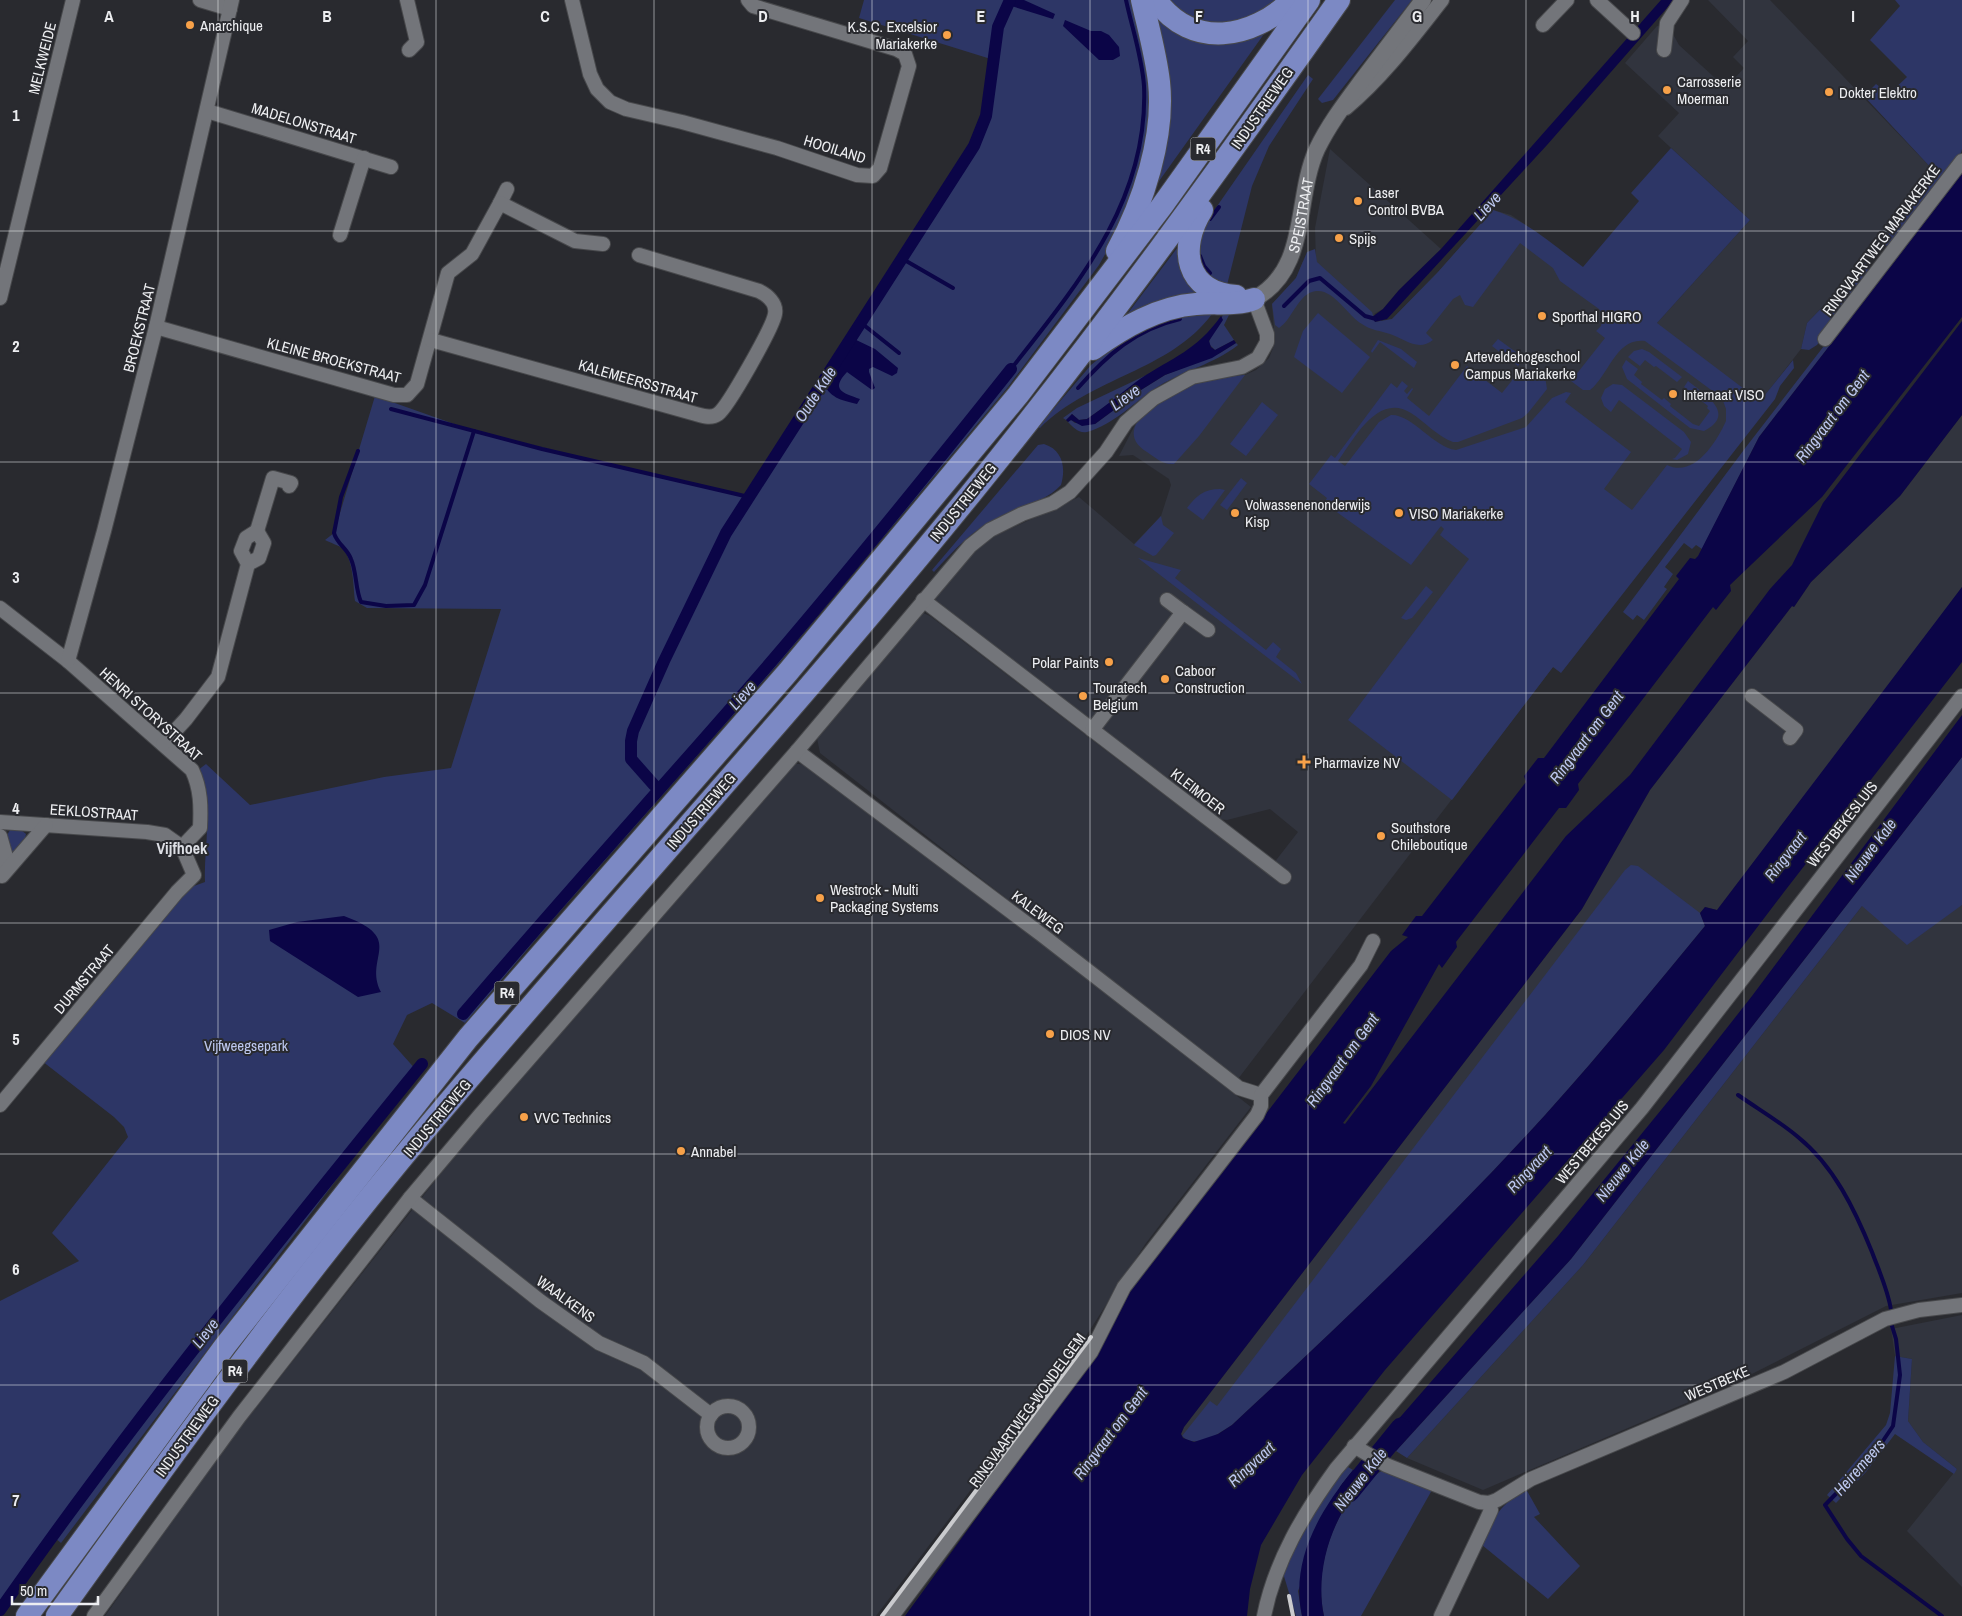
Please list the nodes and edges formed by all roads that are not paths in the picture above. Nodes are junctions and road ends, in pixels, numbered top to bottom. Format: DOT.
graph roads {
  1 [pos="73,0"];
  2 [pos="200,0"];
  3 [pos="407,0"];
  4 [pos="572,0"];
  5 [pos="748,0"];
  6 [pos="1142,0"];
  7 [pos="1156,0"];
  8 [pos="1292,0"];
  9 [pos="1309,0"];
  10 [pos="1338,0"];
  11 [pos="1423,0"];
  12 [pos="1442,0"];
  13 [pos="1567,0"];
  14 [pos="1597,0"];
  15 [pos="1682,0"];
  16 [pos="231,4"];
  17 [pos="1543,25"];
  18 [pos="1633,33"];
  19 [pos="417,46"];
  20 [pos="1664,50"];
  21 [pos="207,111"];
  22 [pos="1332,120"];
  23 [pos="364,158"];
  24 [pos="1962,161"];
  25 [pos="391,167"];
  26 [pos="1220,168"];
  27 [pos="507,190"];
  28 [pos="500,203"];
  29 [pos="340,235"];
  30 [pos="603,244"];
  31 [pos="639,256"];
  32 [pos="1095,296"];
  33 [pos="0,298"];
  34 [pos="1254,299"];
  35 [pos="156,327"];
  36 [pos="1825,339"];
  37 [pos="431,340"];
  38 [pos="1076,361"];
  39 [pos="289,486"];
  40 [pos="923,600"];
  41 [pos="1167,600"];
  42 [pos="0,608"];
  43 [pos="1183,612"];
  44 [pos="1208,630"];
  45 [pos="68,661"];
  46 [pos="1752,696"];
  47 [pos="1962,696"];
  48 [pos="1792,726"];
  49 [pos="1092,730"];
  50 [pos="163,744"];
  51 [pos="797,751"];
  52 [pos="0,822"];
  53 [pos="46,825"];
  54 [pos="0,836"];
  55 [pos="182,847"];
  56 [pos="1,877"];
  57 [pos="1284,877"];
  58 [pos="1373,942"];
  59 [pos="1261,1095"];
  60 [pos="0,1105"];
  61 [pos="410,1198"];
  62 [pos="1962,1305"];
  63 [pos="711,1415"];
  64 [pos="1358,1450"];
  65 [pos="1489,1504"];
  66 [pos="27,1616"];
  67 [pos="57,1616"];
  68 [pos="94,1616"];
  69 [pos="892,1616"];
  70 [pos="1264,1616"];
  71 [pos="1441,1616"];
  1 -- 33 [label="street, MELKWEIDE"];
  2 -- 16 [label="street"];
  3 -- 19 [label="street"];
  4 -- 5 [label="street, HOOILAND"];
  6 -- 32 [label="highway"];
  7 -- 8 [label="highway"];
  9 -- 32 [label="highway, INDUSTRIEWEG / R4"];
  10 -- 26 [label="highway, INDUSTRIEWEG / R4"];
  11 -- 22 [label="street, SPEISTRAAT"];
  12 -- 22 [label="street, SPEISTRAAT"];
  13 -- 17 [label="street"];
  14 -- 18 [label="street"];
  15 -- 20 [label="street"];
  16 -- 21 [label="street, BROEKSTRAAT"];
  21 -- 23 [label="street, MADELONSTRAAT"];
  21 -- 35 [label="street, BROEKSTRAAT"];
  22 -- 34 [label="street, SPEISTRAAT"];
  23 -- 25 [label="street, MADELONSTRAAT"];
  23 -- 29 [label="street"];
  24 -- 36 [label="street, RINGVAARTWEG MARIAKERKE"];
  26 -- 34 [label="highway, R4"];
  26 -- 38 [label="highway, INDUSTRIEWEG / R4"];
  27 -- 28 [label="street, KLEINE BROEKSTRAAT"];
  28 -- 30 [label="street"];
  28 -- 37 [label="street, KLEINE BROEKSTRAAT"];
  31 -- 37 [label="street, KALEMEERSSTRAAT"];
  32 -- 66 [label="highway, INDUSTRIEWEG / R4"];
  34 -- 38 [label="highway, R4"];
  34 -- 40 [label="street, INDUSTRIEWEG"];
  35 -- 37 [label="street, KLEINE BROEKSTRAAT"];
  35 -- 45 [label="street, BROEKSTRAAT"];
  38 -- 67 [label="highway, INDUSTRIEWEG / R4"];
  39 -- 50 [label="street"];
  40 -- 49 [label="street, KLEIMOER"];
  40 -- 51 [label="street, INDUSTRIEWEG"];
  41 -- 43 [label="street"];
  42 -- 45 [label="street, HENRI STORYSTRAAT"];
  43 -- 44 [label="street"];
  43 -- 49 [label="street"];
  45 -- 50 [label="street, HENRI STORYSTRAAT"];
  46 -- 48 [label="street"];
  47 -- 64 [label="street, WESTBEKESLUIS"];
  49 -- 57 [label="street, KLEIMOER"];
  50 -- 55 [label="street, HENRI STORYSTRAAT"];
  51 -- 59 [label="street, KALEWEG"];
  51 -- 61 [label="street, INDUSTRIEWEG"];
  52 -- 53 [label="street, EEKLOSTRAAT"];
  53 -- 55 [label="street, EEKLOSTRAAT"];
  53 -- 56 [label="street"];
  54 -- 56 [label="street"];
  55 -- 60 [label="street, DURMSTRAAT"];
  58 -- 59 [label="street"];
  59 -- 69 [label="street, RINGVAARTWEG-WONDELGEM"];
  61 -- 63 [label="street, WAALKENS"];
  61 -- 68 [label="street, INDUSTRIEWEG"];
  62 -- 65 [label="street, WESTBEKE"];
  64 -- 65 [label="street"];
  64 -- 70 [label="street, WESTBEKESLUIS"];
  65 -- 71 [label="street"];
}
